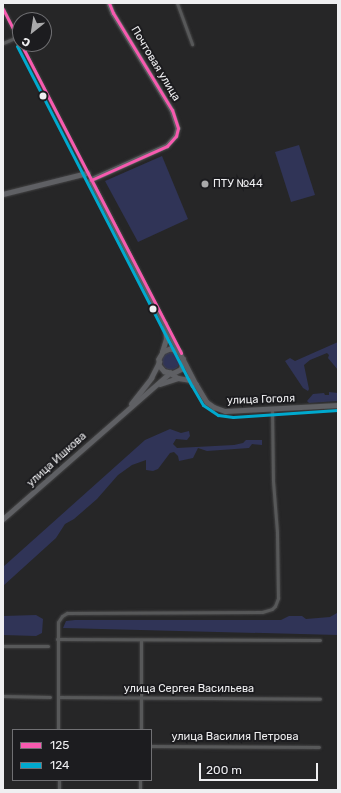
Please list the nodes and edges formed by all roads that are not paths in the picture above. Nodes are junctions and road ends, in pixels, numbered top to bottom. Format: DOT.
graph roads {
  1 [pos="109,3"];
  2 [pos="178,3"];
  3 [pos="3,9"];
  4 [pos="12,26"];
  5 [pos="12,38"];
  6 [pos="3,43"];
  7 [pos="192,44"];
  8 [pos="25,52"];
  9 [pos="87,173"];
  10 [pos="91,180"];
  11 [pos="3,194"];
  12 [pos="164,320"];
  13 [pos="162,353"];
  14 [pos="182,355"];
  15 [pos="159,362"];
  16 [pos="170,373"];
  17 [pos="178,378"];
  18 [pos="159,384"];
  19 [pos="196,384"];
  20 [pos="338,405"];
  21 [pos="272,409"];
  22 [pos="123,413"];
  23 [pos="3,519"];
  24 [pos="57,639"];
  25 [pos="141,640"];
  26 [pos="320,640"];
  27 [pos="3,646"];
  28 [pos="48,646"];
  29 [pos="3,696"];
  30 [pos="50,697"];
  31 [pos="58,697"];
  32 [pos="141,697"];
  33 [pos="320,699"];
  34 [pos="58,729"];
  35 [pos="140,729"];
  36 [pos="152,746"];
  37 [pos="319,746"];
  1 -- 10 [label="main road, Почтовая улица"];
  2 -- 7 [label="street"];
  3 -- 4 [label="street"];
  5 -- 6 [label="street"];
  8 -- 9 [label="street"];
  9 -- 10 [label="street"];
  9 -- 11 [label="main road"];
  10 -- 12 [label="main road, улица Гоголя"];
  12 -- 13 [label="main road"];
  12 -- 14 [label="main road, улица Гоголя"];
  13 -- 14 [label="main road"];
  13 -- 15 [label="main road"];
  14 -- 16 [label="main road"];
  14 -- 19 [label="main road, улица Гоголя"];
  15 -- 16 [label="main road"];
  15 -- 22 [label="main road, улица Ишкова"];
  16 -- 17 [label="main road"];
  16 -- 18 [label="main road, улица Ишкова"];
  17 -- 18 [label="main road"];
  17 -- 19 [label="main road"];
  18 -- 22 [label="main road, улица Ишкова"];
  19 -- 21 [label="main road, улица Гоголя"];
  20 -- 21 [label="main road, улица Гоголя"];
  21 -- 24 [label="street"];
  22 -- 23 [label="main road, улица Ишкова"];
  24 -- 25 [label="street"];
  24 -- 31 [label="street"];
  25 -- 26 [label="street"];
  25 -- 32 [label="street"];
  27 -- 28 [label="street"];
  29 -- 30 [label="street"];
  31 -- 32 [label="street, улица Сергея Васильева"];
  31 -- 34 [label="street"];
  32 -- 33 [label="street, улица Сергея Васильева"];
  32 -- 35 [label="street"];
  36 -- 37 [label="street, улица Василия Петрова"];
}
